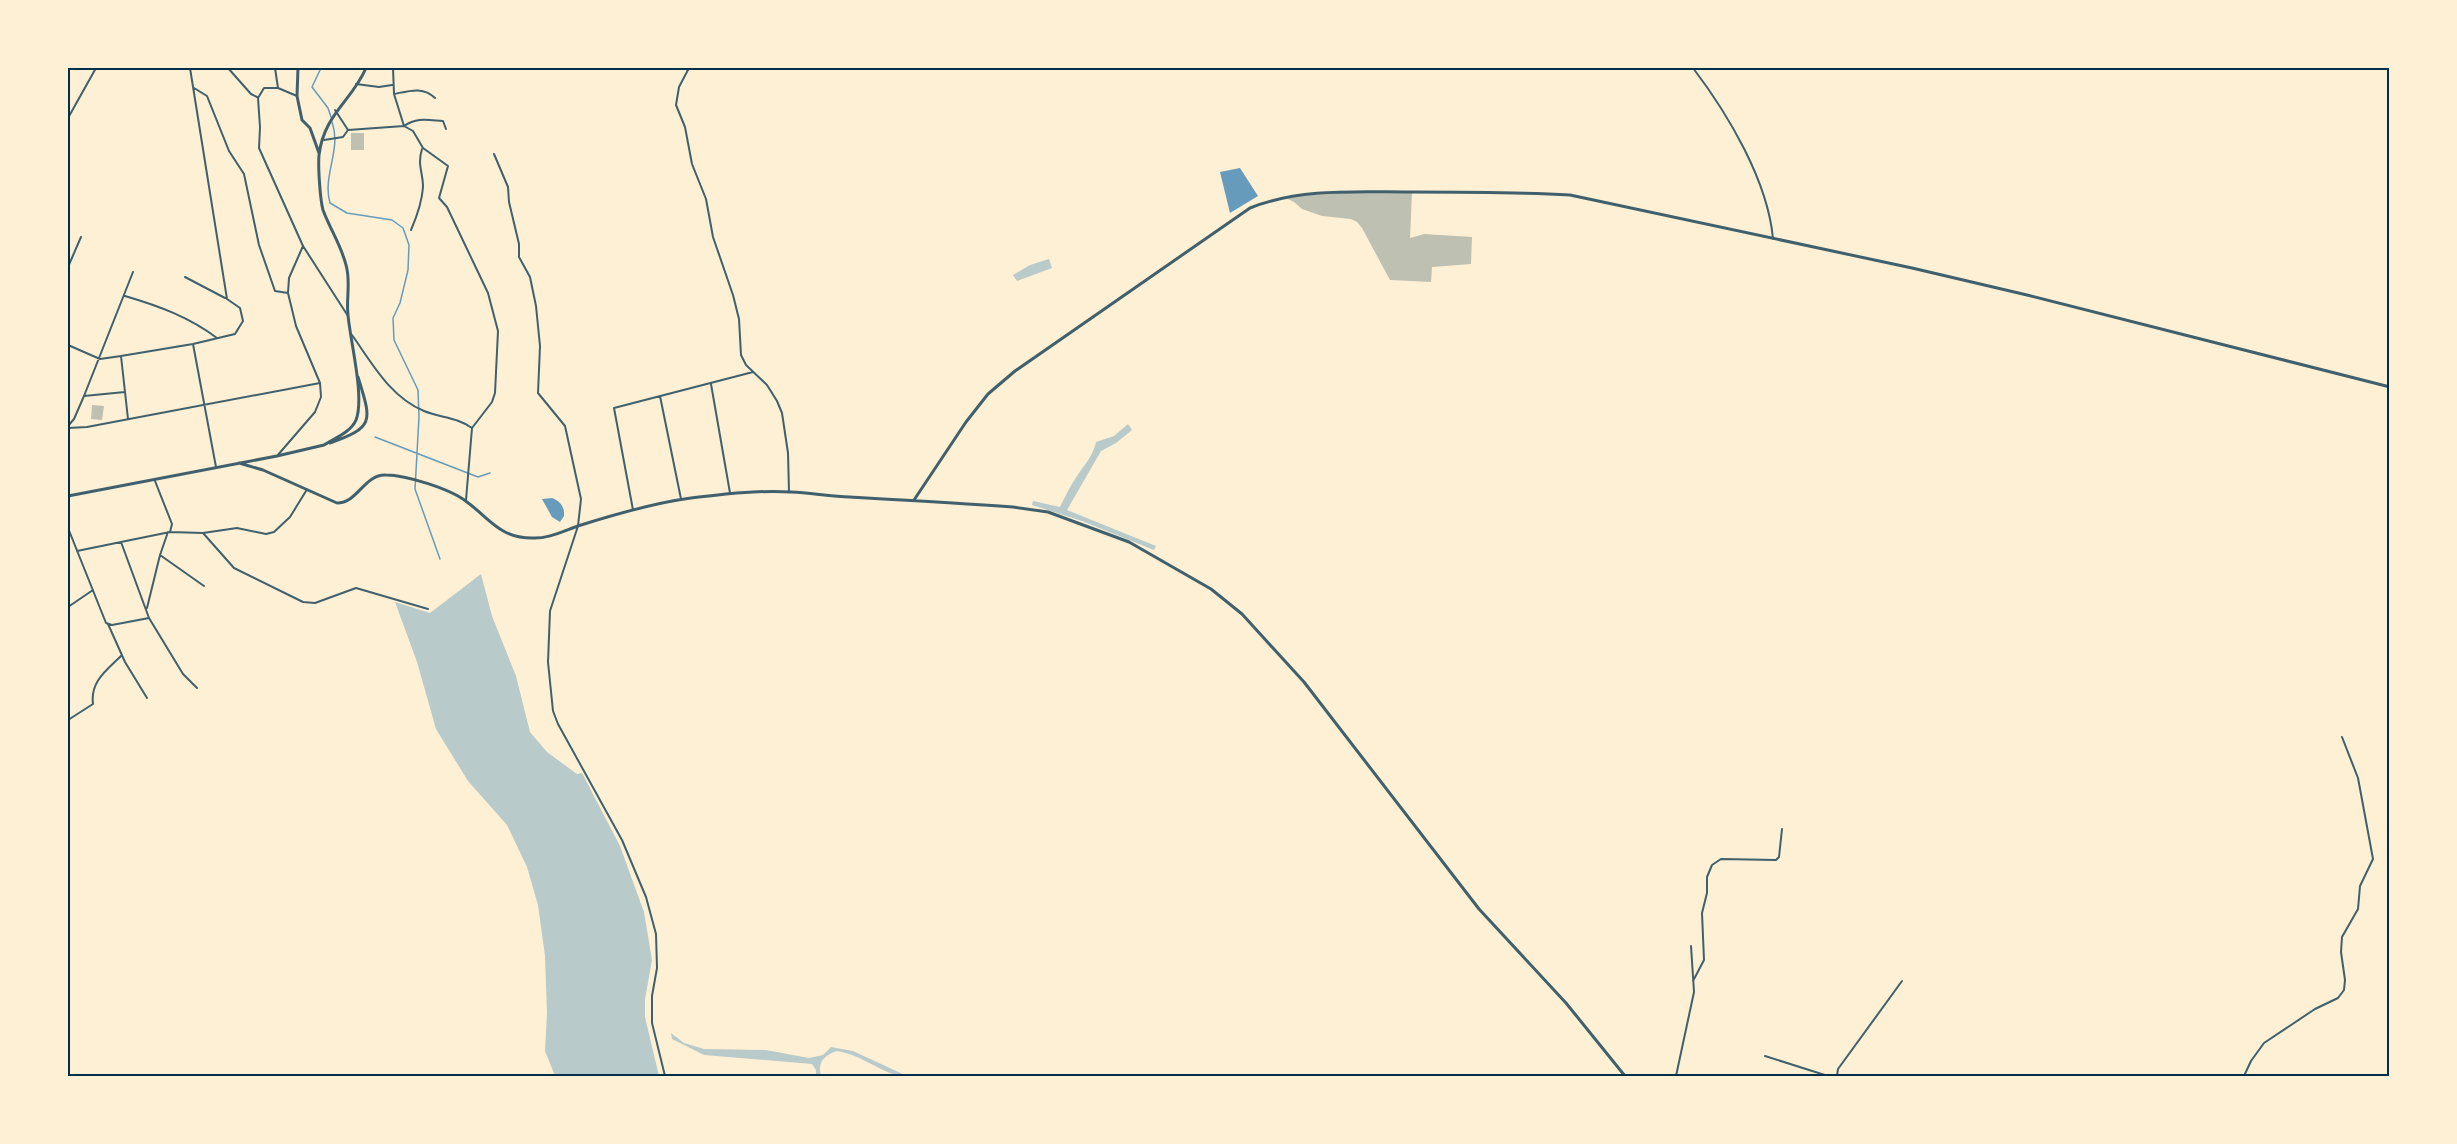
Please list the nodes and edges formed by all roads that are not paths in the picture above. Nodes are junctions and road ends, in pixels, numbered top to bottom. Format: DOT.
graph roads {
  1 [pos="96,68"];
  2 [pos="190,68"];
  3 [pos="228,68"];
  4 [pos="275,68"];
  5 [pos="298,68"];
  6 [pos="366,68"];
  7 [pos="393,68"];
  8 [pos="689,68"];
  9 [pos="1693,68"];
  10 [pos="356,84"];
  11 [pos="393,85"];
  12 [pos="193,88"];
  13 [pos="278,88"];
  14 [pos="394,94"];
  15 [pos="297,96"];
  16 [pos="258,98"];
  17 [pos="435,98"];
  18 [pos="335,110"];
  19 [pos="68,118"];
  20 [pos="404,126"];
  21 [pos="446,129"];
  22 [pos="348,130"];
  23 [pos="324,140"];
  24 [pos="423,148"];
  25 [pos="494,154"];
  26 [pos="319,155"];
  27 [pos="411,230"];
  28 [pos="81,237"];
  29 [pos="1773,238"];
  30 [pos="303,246"];
  31 [pos="68,267"];
  32 [pos="133,272"];
  33 [pos="185,277"];
  34 [pos="288,293"];
  35 [pos="125,296"];
  36 [pos="227,299"];
  37 [pos="348,316"];
  38 [pos="352,335"];
  39 [pos="217,338"];
  40 [pos="193,344"];
  41 [pos="68,345"];
  42 [pos="121,356"];
  43 [pos="100,359"];
  44 [pos="753,372"];
  45 [pos="357,373"];
  46 [pos="320,383"];
  47 [pos="711,383"];
  48 [pos="2390,387"];
  49 [pos="125,392"];
  50 [pos="84,396"];
  51 [pos="660,396"];
  52 [pos="206,404"];
  53 [pos="128,419"];
  54 [pos="68,427"];
  55 [pos="472,428"];
  56 [pos="324,445"];
  57 [pos="277,456"];
  58 [pos="240,463"];
  59 [pos="216,467"];
  60 [pos="155,479"];
  61 [pos="306,491"];
  62 [pos="789,492"];
  63 [pos="730,493"];
  64 [pos="68,496"];
  65 [pos="681,499"];
  66 [pos="466,500"];
  67 [pos="914,500"];
  68 [pos="633,510"];
  69 [pos="578,526"];
  70 [pos="68,528"];
  71 [pos="169,532"];
  72 [pos="203,533"];
  73 [pos="121,542"];
  74 [pos="77,551"];
  75 [pos="159,555"];
  76 [pos="204,586"];
  77 [pos="93,590"];
  78 [pos="68,607"];
  79 [pos="428,609"];
  80 [pos="146,610"];
  81 [pos="149,618"];
  82 [pos="108,624"];
  83 [pos="122,655"];
  84 [pos="197,688"];
  85 [pos="147,698"];
  86 [pos="68,720"];
  87 [pos="2342,737"];
  88 [pos="1782,829"];
  89 [pos="1691,946"];
  90 [pos="1693,981"];
  91 [pos="1902,981"];
  92 [pos="1765,1056"];
  93 [pos="664,1077"];
  94 [pos="1625,1077"];
  95 [pos="1676,1077"];
  96 [pos="1828,1077"];
  97 [pos="1837,1077"];
  98 [pos="2244,1077"];
  1 -- 19 [label="street"];
  2 -- 12 [label="street"];
  3 -- 16 [label="street"];
  4 -- 13 [label="street"];
  5 -- 15 [label="street"];
  6 -- 10 [label="street"];
  7 -- 11 [label="street"];
  8 -- 44 [label="street"];
  9 -- 29 [label="street"];
  10 -- 11 [label="street"];
  10 -- 18 [label="street"];
  11 -- 14 [label="street"];
  12 -- 34 [label="street"];
  12 -- 36 [label="street"];
  13 -- 15 [label="street"];
  13 -- 16 [label="street"];
  14 -- 17 [label="street"];
  14 -- 20 [label="street"];
  15 -- 26 [label="street"];
  16 -- 30 [label="street"];
  18 -- 22 [label="street"];
  18 -- 23 [label="street"];
  20 -- 21 [label="street"];
  20 -- 22 [label="street"];
  20 -- 24 [label="street"];
  22 -- 23 [label="street"];
  23 -- 26 [label="street"];
  24 -- 27 [label="street"];
  24 -- 55 [label="street"];
  25 -- 69 [label="street"];
  26 -- 37 [label="street"];
  28 -- 31 [label="street"];
  29 -- 48 [label="street"];
  29 -- 67 [label="street"];
  30 -- 34 [label="street"];
  30 -- 37 [label="street"];
  32 -- 35 [label="street"];
  33 -- 36 [label="street"];
  34 -- 46 [label="street"];
  35 -- 39 [label="street"];
  35 -- 43 [label="street"];
  36 -- 39 [label="street"];
  37 -- 38 [label="street"];
  38 -- 45 [label="street"];
  38 -- 55 [label="street"];
  39 -- 40 [label="street"];
  40 -- 42 [label="street"];
  40 -- 52 [label="street"];
  41 -- 43 [label="street"];
  42 -- 43 [label="street"];
  42 -- 49 [label="street"];
  43 -- 50 [label="street"];
  44 -- 47 [label="street"];
  44 -- 62 [label="street"];
  45 -- 56 [label="street"];
  45 -- 56 [label="street"];
  46 -- 52 [label="street"];
  46 -- 57 [label="street"];
  47 -- 51 [label="street"];
  47 -- 63 [label="street"];
  49 -- 50 [label="street"];
  49 -- 53 [label="street"];
  50 -- 54 [label="street"];
  51 -- 65 [label="street"];
  51 -- 68 [label="street"];
  52 -- 53 [label="street"];
  52 -- 59 [label="street"];
  53 -- 54 [label="street"];
  55 -- 66 [label="street"];
  56 -- 57 [label="street"];
  57 -- 58 [label="street"];
  58 -- 59 [label="street"];
  58 -- 61 [label="street"];
  59 -- 60 [label="street"];
  60 -- 64 [label="street"];
  60 -- 71 [label="street"];
  61 -- 66 [label="street"];
  61 -- 72 [label="street"];
  62 -- 63 [label="street"];
  62 -- 67 [label="street"];
  63 -- 65 [label="street"];
  65 -- 68 [label="street"];
  66 -- 69 [label="street"];
  67 -- 94 [label="street"];
  68 -- 69 [label="street"];
  69 -- 93 [label="street"];
  70 -- 74 [label="street"];
  71 -- 72 [label="street"];
  71 -- 73 [label="street"];
  71 -- 75 [label="street"];
  72 -- 79 [label="street"];
  73 -- 74 [label="street"];
  73 -- 80 [label="street"];
  74 -- 77 [label="street"];
  75 -- 76 [label="street"];
  75 -- 80 [label="street"];
  77 -- 78 [label="street"];
  77 -- 82 [label="street"];
  80 -- 81 [label="street"];
  81 -- 82 [label="street"];
  81 -- 84 [label="street"];
  82 -- 83 [label="street"];
  83 -- 85 [label="street"];
  83 -- 86 [label="street"];
  87 -- 98 [label="street"];
  88 -- 90 [label="street"];
  89 -- 90 [label="street"];
  90 -- 95 [label="street"];
  91 -- 97 [label="street"];
  92 -- 96 [label="street"];
}
